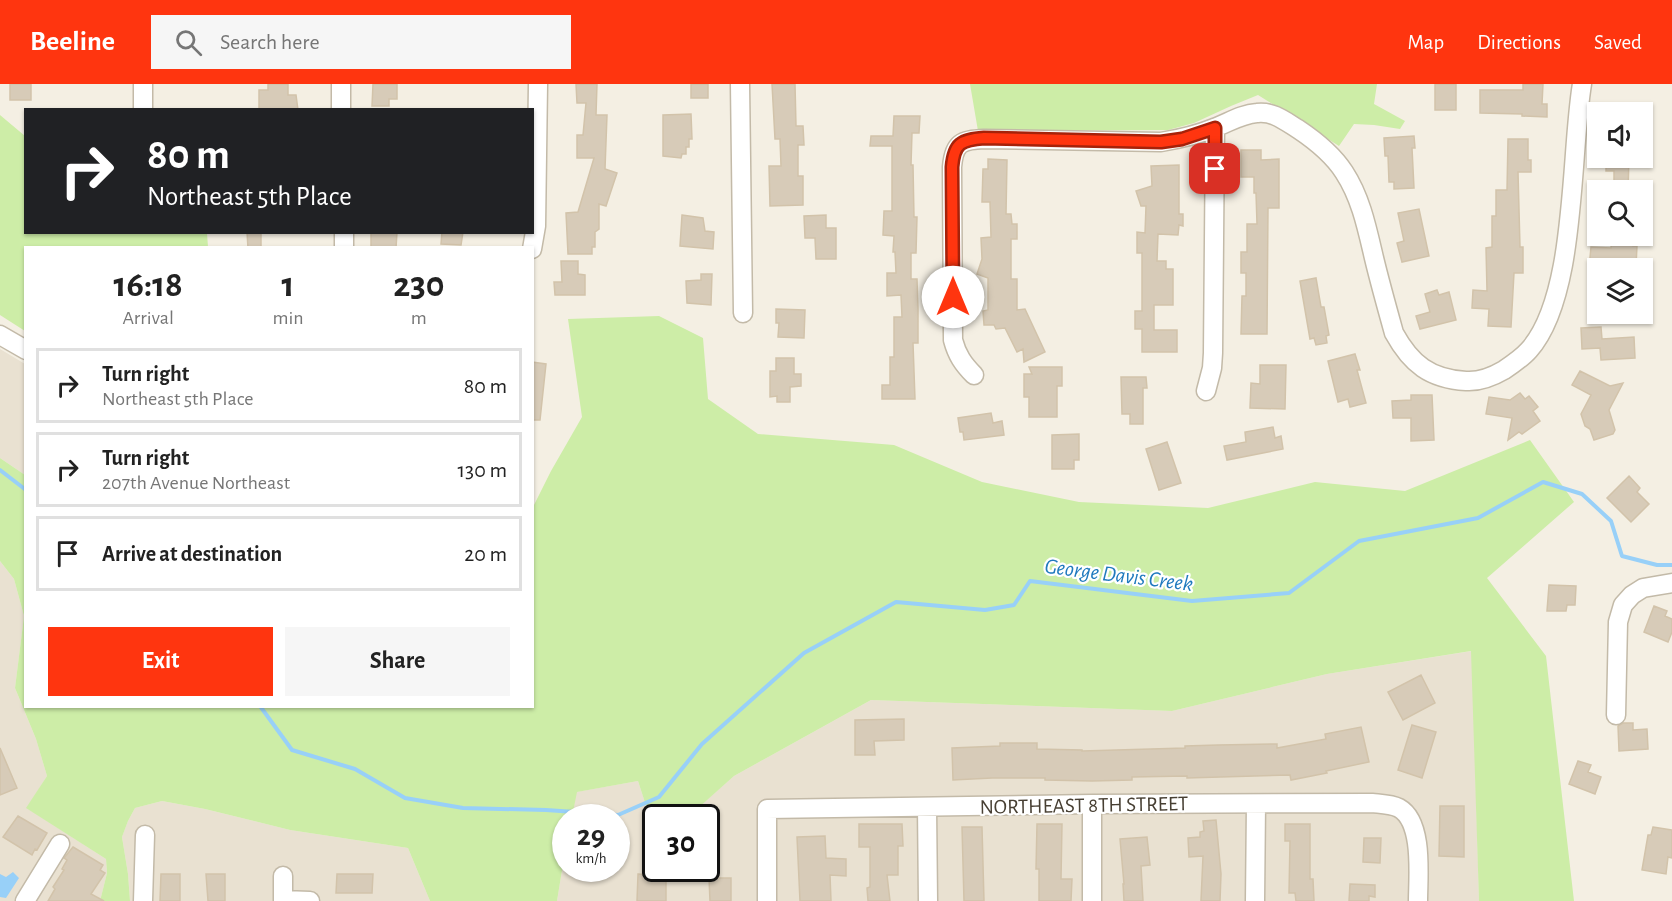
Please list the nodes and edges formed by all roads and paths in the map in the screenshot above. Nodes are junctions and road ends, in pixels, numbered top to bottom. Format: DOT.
graph roads {
  1 [pos="143,84"];
  2 [pos="340,84"];
  3 [pos="538,84"];
  4 [pos="740,84"];
  5 [pos="1582,84"];
  6 [pos="143,108"];
  7 [pos="341,108"];
  8 [pos="1215,128"];
  9 [pos="533,246"];
  10 [pos="743,313"];
  11 [pos="0,335"];
  12 [pos="24,349"];
  13 [pos="974,375"];
  14 [pos="1206,391"];
  15 [pos="1672,583"];
  16 [pos="1616,715"];
  17 [pos="1092,804"];
  18 [pos="1256,804"];
  19 [pos="927,807"];
  20 [pos="145,834"];
  21 [pos="60,844"];
  22 [pos="282,876"];
  23 [pos="25,901"];
  24 [pos="143,901"];
  25 [pos="283,901"];
  26 [pos="310,901"];
  27 [pos="767,901"];
  28 [pos="928,901"];
  29 [pos="1092,901"];
  30 [pos="1255,901"];
  31 [pos="1418,901"];
  1 -- 6 [label="street"];
  2 -- 7 [label="street"];
  3 -- 9 [label="street"];
  4 -- 10 [label="street"];
  5 -- 8 [label="street"];
  8 -- 13 [label="street"];
  8 -- 14 [label="street"];
  11 -- 12 [label="street"];
  15 -- 16 [label="street"];
  17 -- 18 [label="street, NORTHEAST 8TH STREET"];
  17 -- 19 [label="street, NORTHEAST 8TH STREET"];
  17 -- 29 [label="street"];
  18 -- 30 [label="street"];
  18 -- 31 [label="street, NORTHEAST 8TH STREET"];
  19 -- 27 [label="street, NORTHEAST 8TH STREET"];
  19 -- 28 [label="street"];
  20 -- 24 [label="street"];
  21 -- 23 [label="street"];
  22 -- 25 [label="street"];
  25 -- 26 [label="street"];
}
